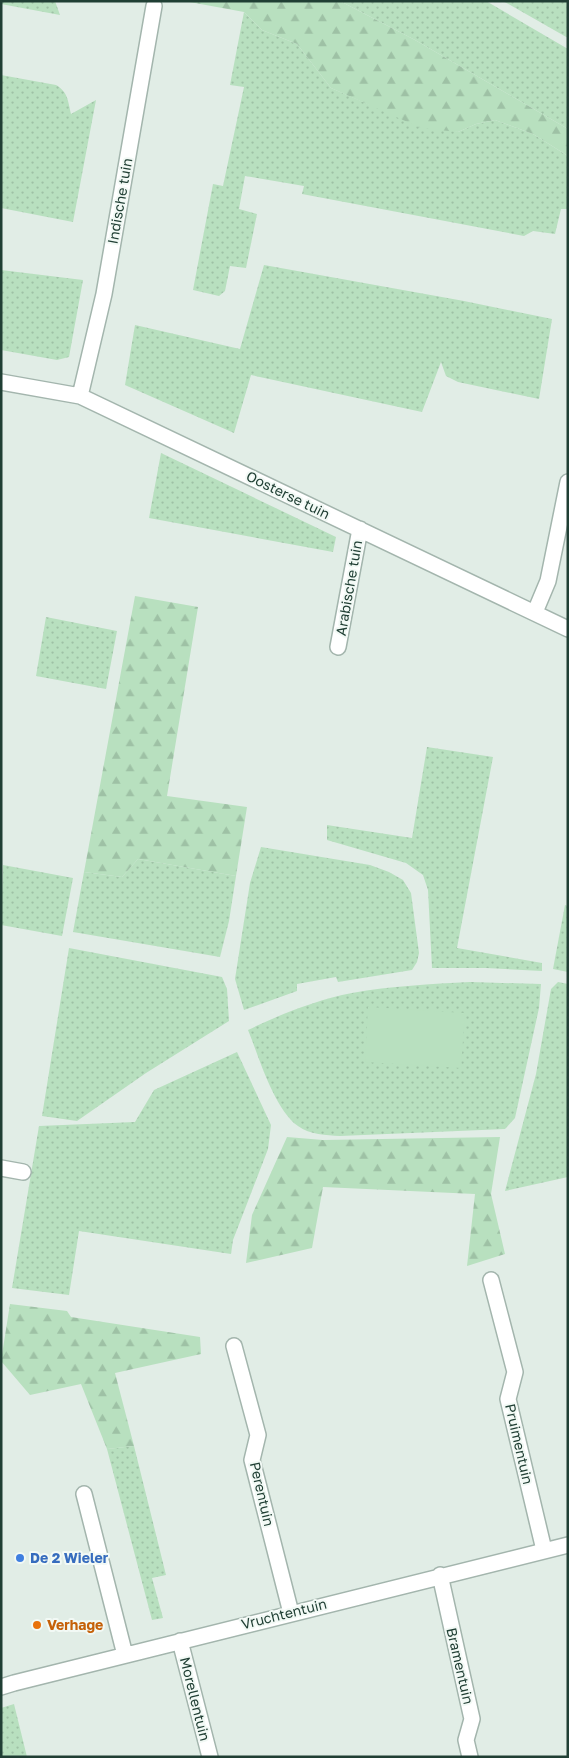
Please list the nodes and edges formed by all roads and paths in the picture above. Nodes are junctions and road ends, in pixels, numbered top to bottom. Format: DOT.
graph roads {
  1 [pos="154,6"];
  2 [pos="1,382"];
  3 [pos="80,396"];
  4 [pos="568,482"];
  5 [pos="360,529"];
  6 [pos="535,612"];
  7 [pos="568,629"];
  8 [pos="338,647"];
  9 [pos="1,1168"];
  10 [pos="22,1172"];
  11 [pos="491,1280"];
  12 [pos="234,1346"];
  13 [pos="84,1494"];
  14 [pos="568,1544"];
  15 [pos="544,1550"];
  16 [pos="440,1576"];
  17 [pos="291,1612"];
  18 [pos="180,1641"];
  19 [pos="125,1656"];
  20 [pos="1,1688"];
  21 [pos="210,1757"];
  22 [pos="470,1757"];
  1 -- 3 [label="street, Indische tuin"];
  2 -- 3 [label="street, Oosterse tuin"];
  3 -- 5 [label="street, Oosterse tuin"];
  4 -- 6 [label="street"];
  5 -- 6 [label="street, Oosterse tuin"];
  5 -- 8 [label="street, Arabische tuin"];
  6 -- 7 [label="street, Oosterse tuin"];
  9 -- 10 [label="street"];
  11 -- 15 [label="street, Pruimentuin"];
  12 -- 17 [label="street, Perentuin"];
  13 -- 19 [label="street"];
  14 -- 15 [label="street, Vruchtentuin"];
  15 -- 16 [label="street, Vruchtentuin"];
  16 -- 17 [label="street, Vruchtentuin"];
  16 -- 22 [label="street, Bramentuin"];
  17 -- 18 [label="street, Vruchtentuin"];
  18 -- 19 [label="street, Vruchtentuin"];
  18 -- 21 [label="street, Morellentuin"];
  19 -- 20 [label="street, Vruchtentuin"];
}
